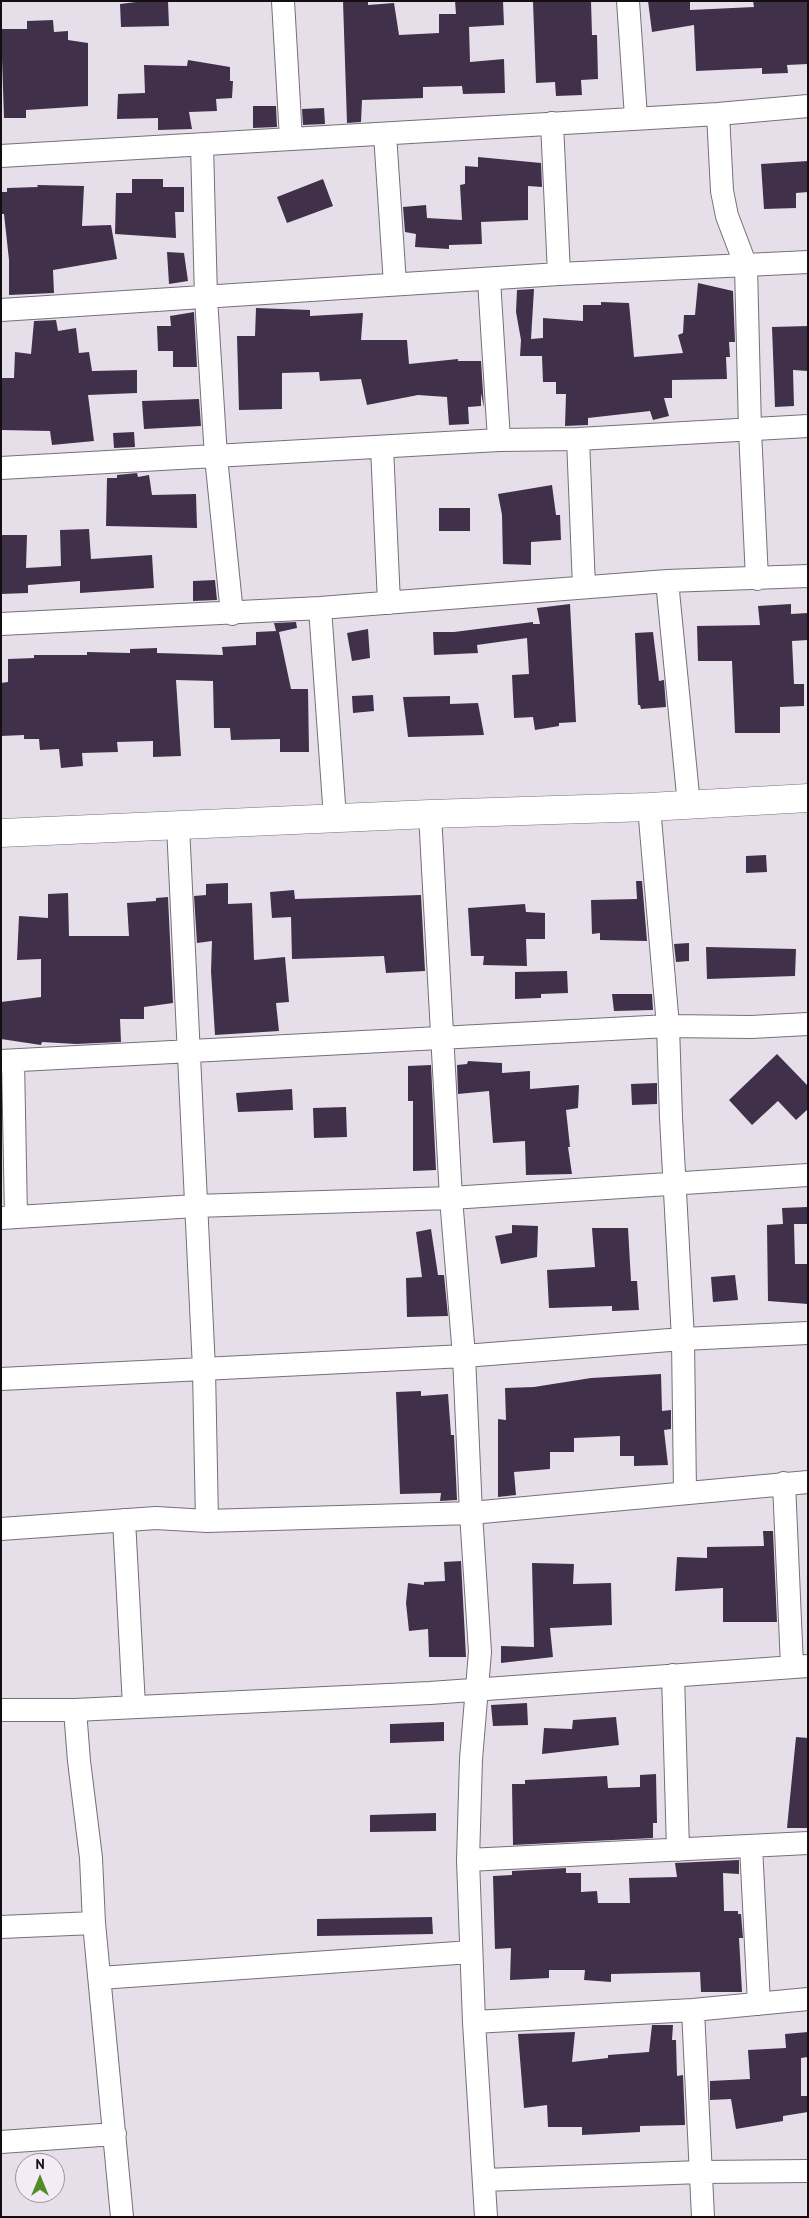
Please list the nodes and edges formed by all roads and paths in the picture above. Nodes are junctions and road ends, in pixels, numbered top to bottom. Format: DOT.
graph roads {
  1 [pos="283,1"];
  2 [pos="628,1"];
  3 [pos="808,106"];
  4 [pos="718,114"];
  5 [pos="636,117"];
  6 [pos="552,123"];
  7 [pos="385,134"];
  8 [pos="291,139"];
  9 [pos="202,145"];
  10 [pos="1,156"];
  11 [pos="808,262"];
  12 [pos="746,266"];
  13 [pos="558,274"];
  14 [pos="489,280"];
  15 [pos="395,284"];
  16 [pos="206,298"];
  17 [pos="1,310"];
  18 [pos="808,426"];
  19 [pos="750,430"];
  20 [pos="578,438"];
  21 [pos="499,440"];
  22 [pos="382,447"];
  23 [pos="216,457"];
  24 [pos="1,468"];
  25 [pos="808,576"];
  26 [pos="757,579"];
  27 [pos="667,581"];
  28 [pos="584,587"];
  29 [pos="389,603"];
  30 [pos="320,608"];
  31 [pos="232,614"];
  32 [pos="1,624"];
  33 [pos="808,798"];
  34 [pos="688,805"];
  35 [pos="649,807"];
  36 [pos="430,814"];
  37 [pos="335,818"];
  38 [pos="178,826"];
  39 [pos="1,833"];
  40 [pos="808,1024"];
  41 [pos="668,1026"];
  42 [pos="443,1038"];
  43 [pos="188,1052"];
  44 [pos="7,1061"];
  45 [pos="808,1175"];
  46 [pos="674,1185"];
  47 [pos="451,1198"];
  48 [pos="195,1206"];
  49 [pos="9,1218"];
  50 [pos="808,1333"];
  51 [pos="683,1339"];
  52 [pos="464,1356"];
  53 [pos="204,1369"];
  54 [pos="1,1379"];
  55 [pos="808,1482"];
  56 [pos="784,1483"];
  57 [pos="686,1494"];
  58 [pos="471,1513"];
  59 [pos="124,1520"];
  60 [pos="206,1522"];
  61 [pos="1,1529"];
  62 [pos="800,1666"];
  63 [pos="672,1674"];
  64 [pos="478,1688"];
  65 [pos="134,1706"];
  66 [pos="1,1710"];
  67 [pos="75,1710"];
  68 [pos="808,1843"];
  69 [pos="751,1846"];
  70 [pos="678,1850"];
  71 [pos="468,1860"];
  72 [pos="94,1923"];
  73 [pos="1,1927"];
  74 [pos="471,1952"];
  75 [pos="100,1978"];
  76 [pos="808,1999"];
  77 [pos="759,2004"];
  78 [pos="693,2010"];
  79 [pos="474,2022"];
  80 [pos="115,2134"];
  81 [pos="1,2142"];
  82 [pos="808,2171"];
  83 [pos="701,2172"];
  84 [pos="484,2180"];
  85 [pos="122,2217"];
  86 [pos="486,2217"];
  87 [pos="704,2217"];
  1 -- 8 [label="street"];
  2 -- 5 [label="street"];
  3 -- 4 [label="street"];
  4 -- 5 [label="street"];
  4 -- 12 [label="street"];
  5 -- 6 [label="street"];
  6 -- 7 [label="street"];
  6 -- 13 [label="street"];
  7 -- 8 [label="street"];
  7 -- 15 [label="street"];
  8 -- 9 [label="street"];
  9 -- 10 [label="street"];
  9 -- 16 [label="street"];
  11 -- 12 [label="street"];
  12 -- 13 [label="street"];
  12 -- 19 [label="street"];
  13 -- 14 [label="street"];
  14 -- 15 [label="street"];
  14 -- 21 [label="street"];
  15 -- 16 [label="street"];
  16 -- 17 [label="street"];
  16 -- 23 [label="street"];
  18 -- 19 [label="street"];
  19 -- 20 [label="street"];
  19 -- 26 [label="street"];
  20 -- 21 [label="street"];
  20 -- 28 [label="street"];
  21 -- 22 [label="street"];
  22 -- 23 [label="street"];
  22 -- 29 [label="street"];
  23 -- 24 [label="street"];
  23 -- 31 [label="street"];
  25 -- 26 [label="street"];
  26 -- 27 [label="street"];
  27 -- 28 [label="street"];
  27 -- 34 [label="street"];
  28 -- 29 [label="street"];
  29 -- 30 [label="street"];
  30 -- 31 [label="street"];
  30 -- 37 [label="street"];
  31 -- 32 [label="street"];
  33 -- 34 [label="street"];
  34 -- 35 [label="street"];
  35 -- 36 [label="street"];
  35 -- 41 [label="street"];
  36 -- 37 [label="street"];
  36 -- 42 [label="street"];
  37 -- 38 [label="street"];
  38 -- 39 [label="street"];
  38 -- 43 [label="street"];
  40 -- 41 [label="street"];
  41 -- 42 [label="street"];
  41 -- 46 [label="street"];
  42 -- 43 [label="street"];
  42 -- 47 [label="street"];
  43 -- 44 [label="street"];
  43 -- 48 [label="street"];
  44 -- 49 [label="street"];
  45 -- 46 [label="street"];
  46 -- 47 [label="street"];
  46 -- 51 [label="street"];
  47 -- 48 [label="street"];
  47 -- 52 [label="street"];
  48 -- 49 [label="street"];
  48 -- 53 [label="street"];
  50 -- 51 [label="street"];
  51 -- 52 [label="street"];
  51 -- 57 [label="street"];
  52 -- 53 [label="street"];
  52 -- 58 [label="street"];
  53 -- 54 [label="street"];
  53 -- 60 [label="street"];
  55 -- 56 [label="street"];
  56 -- 57 [label="street"];
  56 -- 62 [label="street"];
  57 -- 58 [label="street"];
  58 -- 60 [label="street"];
  58 -- 64 [label="street"];
  59 -- 60 [label="street"];
  59 -- 61 [label="street"];
  59 -- 65 [label="street"];
  62 -- 63 [label="street"];
  63 -- 64 [label="street"];
  63 -- 70 [label="street"];
  64 -- 65 [label="street"];
  64 -- 71 [label="street"];
  65 -- 67 [label="street"];
  66 -- 67 [label="street"];
  67 -- 72 [label="street"];
  68 -- 69 [label="street"];
  69 -- 70 [label="street"];
  69 -- 77 [label="street"];
  70 -- 71 [label="street"];
  71 -- 74 [label="street"];
  72 -- 73 [label="street"];
  72 -- 75 [label="street"];
  74 -- 75 [label="street"];
  74 -- 79 [label="street"];
  75 -- 80 [label="street"];
  76 -- 77 [label="street"];
  77 -- 78 [label="street"];
  78 -- 79 [label="street"];
  78 -- 83 [label="street"];
  79 -- 84 [label="street"];
  80 -- 81 [label="street"];
  80 -- 85 [label="street"];
  82 -- 83 [label="street"];
  83 -- 84 [label="street"];
  83 -- 87 [label="street"];
  84 -- 86 [label="street"];
}
